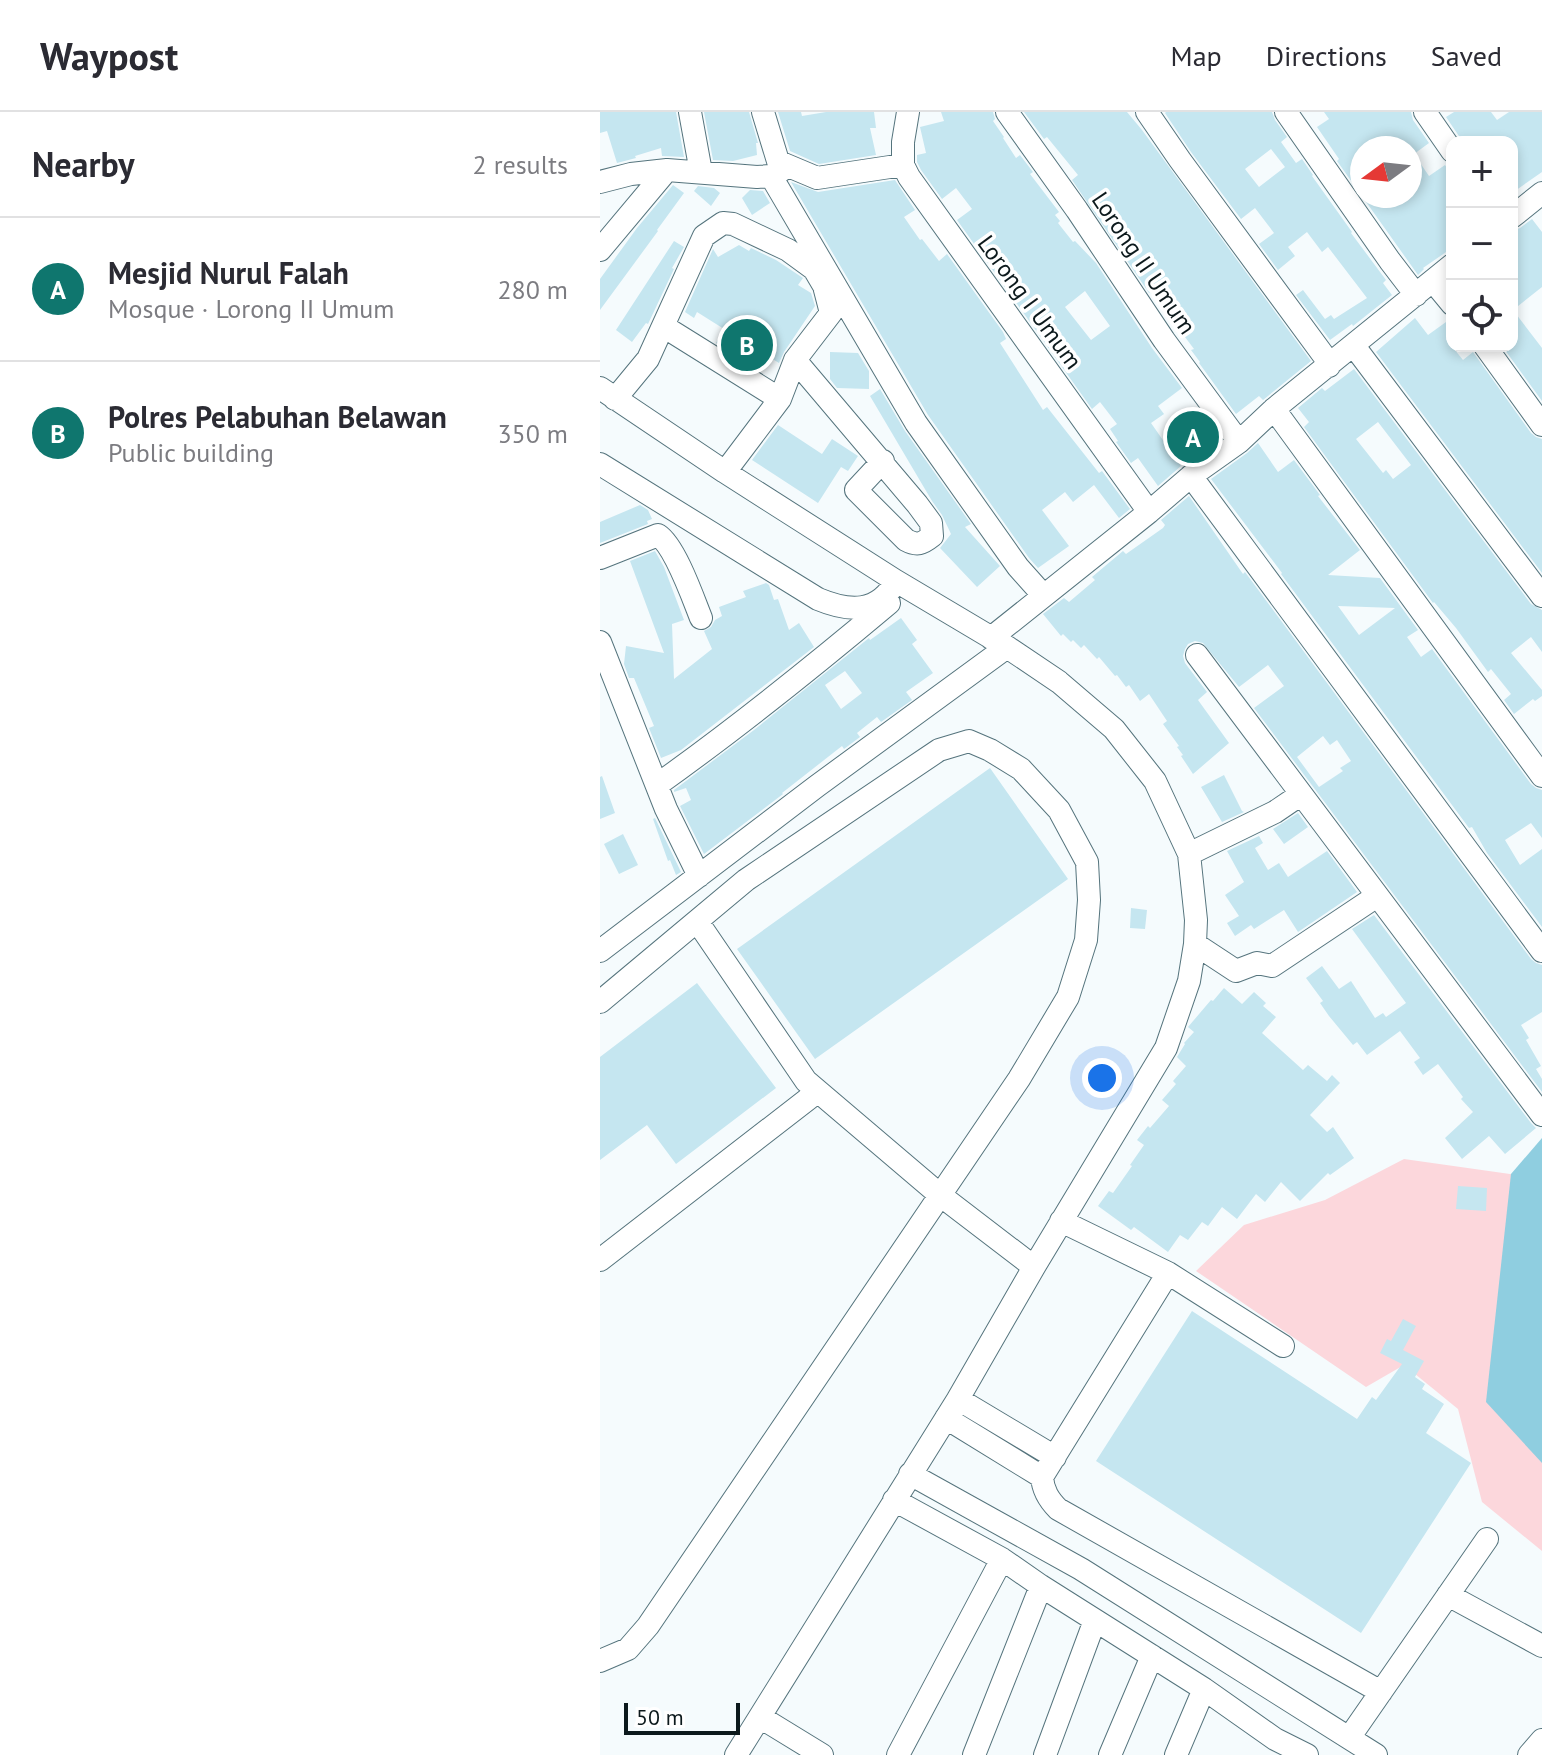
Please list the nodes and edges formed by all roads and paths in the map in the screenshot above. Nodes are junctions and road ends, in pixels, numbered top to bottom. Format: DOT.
graph roads {
  1 [pos="690,112"];
  2 [pos="763,112"];
  3 [pos="908,112"];
  4 [pos="1007,112"];
  5 [pos="1147,112"];
  6 [pos="1286,112"];
  7 [pos="1425,112"];
  8 [pos="1446,142"];
  9 [pos="903,165"];
  10 [pos="775,169"];
  11 [pos="667,170"];
  12 [pos="701,172"];
  13 [pos="600,182"];
  14 [pos="1538,204"];
  15 [pos="1518,214"];
  16 [pos="600,250"];
  17 [pos="1446,270"];
  18 [pos="1424,288"];
  19 [pos="1446,301"];
  20 [pos="663,326"];
  21 [pos="1354,346"];
  22 [pos="1489,352"];
  23 [pos="795,360"];
  24 [pos="1329,366"];
  25 [pos="608,393"];
  26 [pos="780,399"];
  27 [pos="1274,409"];
  28 [pos="1542,425"];
  29 [pos="1239,442"];
  30 [pos="883,461"];
  31 [pos="600,464"];
  32 [pos="725,472"];
  33 [pos="1191,476"];
  34 [pos="1149,512"];
  35 [pos="600,558"];
  36 [pos="902,584"];
  37 [pos="1043,595"];
  38 [pos="1542,596"];
  39 [pos="701,618"];
  40 [pos="600,642"];
  41 [pos="999,642"];
  42 [pos="1197,655"];
  43 [pos="1542,776"];
  44 [pos="657,785"];
  45 [pos="1300,795"];
  46 [pos="1189,854"];
  47 [pos="699,876"];
  48 [pos="1377,896"];
  49 [pos="697,921"];
  50 [pos="1195,944"];
  51 [pos="600,951"];
  52 [pos="1542,951"];
  53 [pos="600,1002"];
  54 [pos="817,1092"];
  55 [pos="1542,1115"];
  56 [pos="940,1195"];
  57 [pos="1061,1221"];
  58 [pos="602,1255"];
  59 [pos="1034,1267"];
  60 [pos="1168,1273"];
  61 [pos="1283,1346"];
  62 [pos="958,1399"];
  63 [pos="946,1418"];
  64 [pos="1055,1457"];
  65 [pos="910,1474"];
  66 [pos="1042,1477"];
  67 [pos="894,1500"];
  68 [pos="1487,1539"];
  69 [pos="1002,1559"];
  70 [pos="1041,1586"];
  71 [pos="1448,1595"];
  72 [pos="1095,1620"];
  73 [pos="1542,1646"];
  74 [pos="1152,1656"];
  75 [pos="600,1661"];
  76 [pos="1204,1689"];
  77 [pos="1381,1692"];
  78 [pos="760,1717"];
  79 [pos="1349,1738"];
  80 [pos="1542,1740"];
  81 [pos="1271,1747"];
  82 [pos="736,1755"];
  83 [pos="822,1755"];
  84 [pos="898,1755"];
  85 [pos="974,1755"];
  86 [pos="1045,1755"];
  87 [pos="1110,1755"];
  88 [pos="1176,1755"];
  89 [pos="1307,1755"];
  90 [pos="1376,1755"];
  91 [pos="1529,1755"];
  1 -- 12 [label="street"];
  2 -- 10 [label="street"];
  3 -- 9 [label="street"];
  4 -- 29 [label="street, Lorong II Umum"];
  5 -- 24 [label="street"];
  6 -- 18 [label="street"];
  7 -- 8 [label="street"];
  9 -- 10 [label="street"];
  9 -- 34 [label="street, Lorong I Umum"];
  10 -- 12 [label="street"];
  10 -- 37 [label="street"];
  11 -- 12 [label="street"];
  11 -- 13 [label="street"];
  11 -- 16 [label="street"];
  14 -- 15 [label="street"];
  17 -- 18 [label="street"];
  18 -- 19 [label="street"];
  18 -- 21 [label="street"];
  20 -- 23 [label="street"];
  20 -- 25 [label="street"];
  20 -- 26 [label="street"];
  21 -- 24 [label="street"];
  21 -- 38 [label="street"];
  22 -- 28 [label="street"];
  23 -- 26 [label="street"];
  23 -- 30 [label="street"];
  24 -- 27 [label="street"];
  25 -- 32 [label="street"];
  26 -- 32 [label="street"];
  27 -- 29 [label="street"];
  27 -- 43 [label="street"];
  29 -- 33 [label="street"];
  31 -- 36 [label="street"];
  32 -- 36 [label="street"];
  33 -- 34 [label="street"];
  33 -- 52 [label="street"];
  34 -- 37 [label="street"];
  35 -- 39 [label="street"];
  36 -- 41 [label="street"];
  36 -- 44 [label="street"];
  37 -- 41 [label="street"];
  40 -- 44 [label="street"];
  41 -- 46 [label="street"];
  41 -- 47 [label="street"];
  42 -- 45 [label="street"];
  44 -- 47 [label="street"];
  45 -- 46 [label="street"];
  45 -- 48 [label="street"];
  46 -- 50 [label="street"];
  47 -- 51 [label="street"];
  48 -- 50 [label="street"];
  48 -- 55 [label="street"];
  49 -- 53 [label="street"];
  49 -- 54 [label="street"];
  49 -- 56 [label="street"];
  50 -- 57 [label="street"];
  54 -- 56 [label="street"];
  54 -- 58 [label="street"];
  56 -- 59 [label="street"];
  56 -- 75 [label="street"];
  57 -- 59 [label="street"];
  57 -- 60 [label="street"];
  59 -- 62 [label="street"];
  60 -- 61 [label="street"];
  60 -- 64 [label="street"];
  62 -- 63 [label="street"];
  62 -- 64 [label="street"];
  63 -- 65 [label="street"];
  63 -- 66 [label="street"];
  64 -- 66 [label="street"];
  65 -- 67 [label="street"];
  65 -- 79 [label="street"];
  66 -- 77 [label="street"];
  67 -- 69 [label="street"];
  67 -- 78 [label="street"];
  68 -- 71 [label="street"];
  69 -- 70 [label="street"];
  69 -- 84 [label="street"];
  70 -- 72 [label="street"];
  70 -- 85 [label="street"];
  71 -- 73 [label="street"];
  71 -- 77 [label="street"];
  72 -- 74 [label="street"];
  72 -- 86 [label="street"];
  74 -- 76 [label="street"];
  74 -- 87 [label="street"];
  76 -- 81 [label="street"];
  76 -- 88 [label="street"];
  77 -- 79 [label="street"];
  78 -- 82 [label="street"];
  78 -- 83 [label="street"];
  79 -- 90 [label="street"];
  80 -- 91 [label="street"];
  81 -- 89 [label="street"];
}
